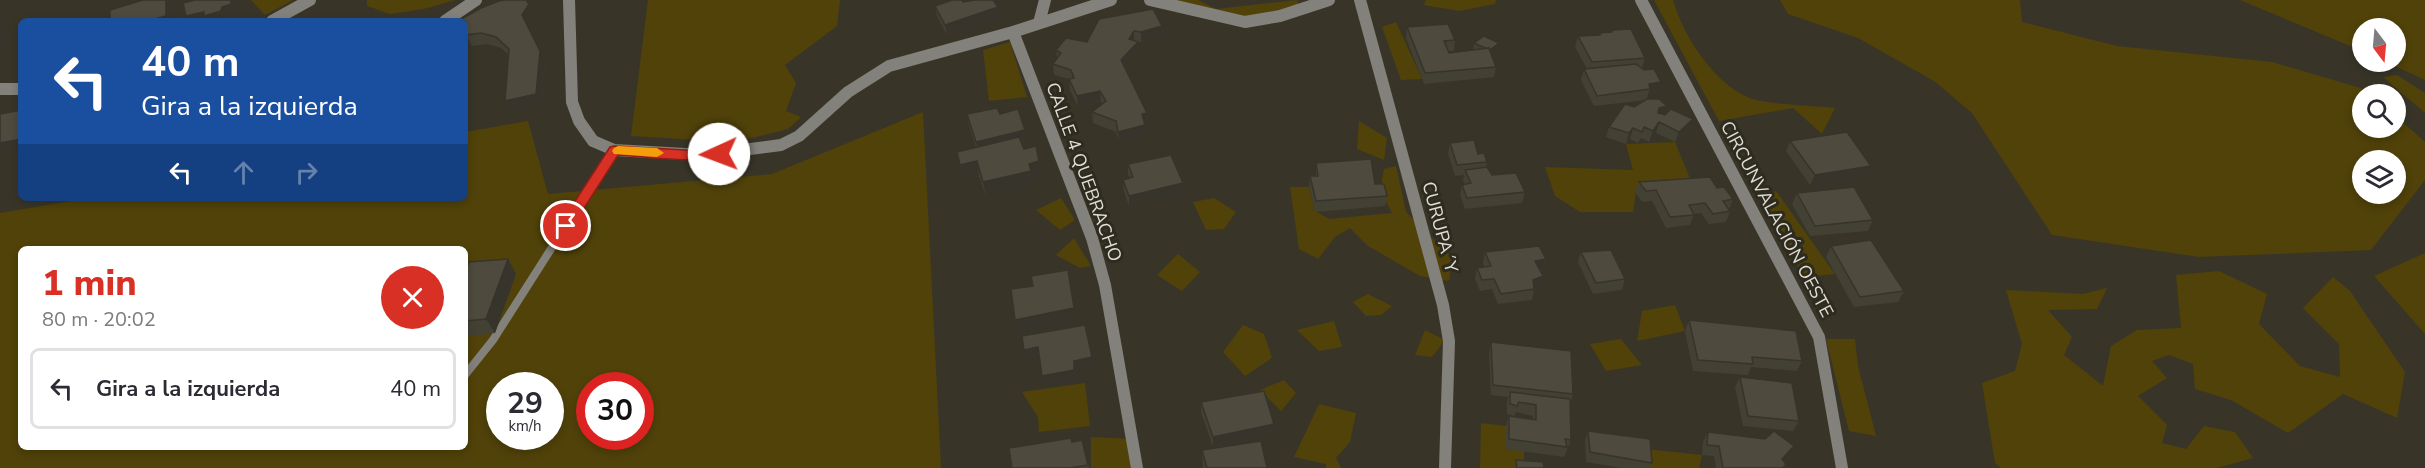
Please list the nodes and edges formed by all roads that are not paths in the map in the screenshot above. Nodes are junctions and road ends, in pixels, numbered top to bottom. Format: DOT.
graph roads {
  1 [pos="310,0"];
  2 [pos="476,0"];
  3 [pos="569,0"];
  4 [pos="1044,0"];
  5 [pos="1112,0"];
  6 [pos="1150,0"];
  7 [pos="1329,0"];
  8 [pos="1360,0"];
  9 [pos="1641,0"];
  10 [pos="277,18"];
  11 [pos="449,18"];
  12 [pos="1039,23"];
  13 [pos="1013,32"];
  14 [pos="18,88"];
  15 [pos="0,89"];
  16 [pos="614,150"];
  17 [pos="468,371"];
  18 [pos="1137,468"];
  19 [pos="1445,468"];
  20 [pos="1842,468"];
  1 -- 10 [label="street"];
  2 -- 11 [label="street"];
  3 -- 16 [label="street"];
  4 -- 12 [label="street"];
  5 -- 12 [label="street"];
  6 -- 7 [label="street"];
  8 -- 19 [label="street, CURUPA´Y"];
  9 -- 20 [label="street, CIRCUNVALACIÓN OESTE"];
  12 -- 13 [label="street"];
  13 -- 16 [label="street"];
  13 -- 18 [label="street, CALLE 4 QUEBRACHO"];
  14 -- 15 [label="street"];
  16 -- 17 [label="lane"];
}
